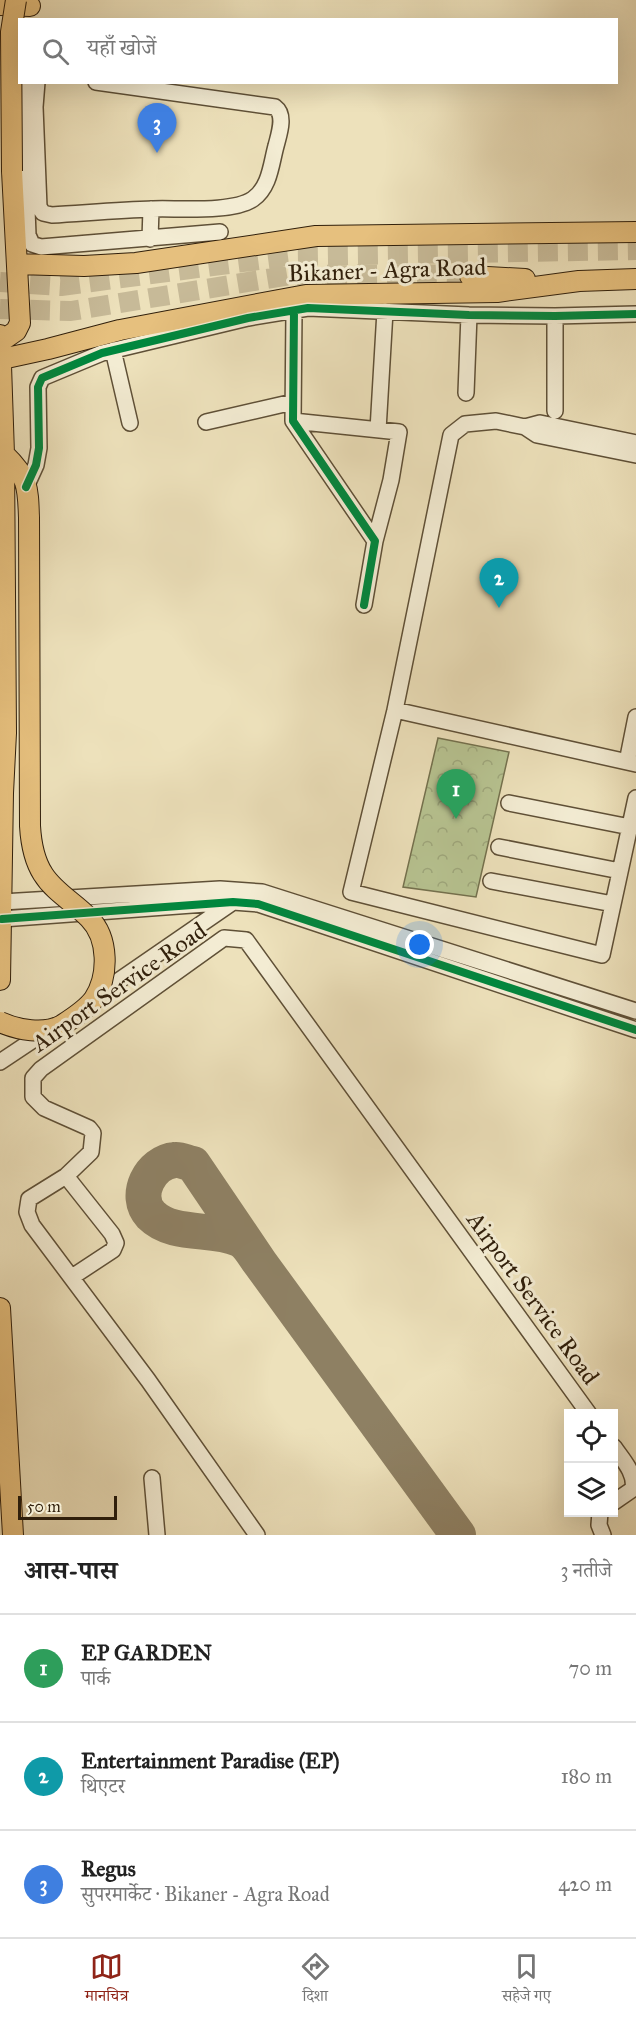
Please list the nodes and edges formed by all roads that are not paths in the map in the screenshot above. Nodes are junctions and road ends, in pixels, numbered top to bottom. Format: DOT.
graph roads {
  1 [pos="0,5"];
  2 [pos="26,6"];
  3 [pos="18,20"];
  4 [pos="23,84"];
  5 [pos="36,84"];
  6 [pos="110,84"];
  7 [pos="29,107"];
  8 [pos="30,142"];
  9 [pos="218,208"];
  10 [pos="151,209"];
  11 [pos="636,232"];
  12 [pos="150,239"];
  13 [pos="221,241"];
  14 [pos="17,264"];
  15 [pos="470,276"];
  16 [pos="636,279"];
  17 [pos="579,281"];
  18 [pos="294,310"];
  19 [pos="385,311"];
  20 [pos="636,314"];
  21 [pos="469,315"];
  22 [pos="555,316"];
  23 [pos="0,335"];
  24 [pos="1,350"];
  25 [pos="113,350"];
  26 [pos="466,393"];
  27 [pos="293,402"];
  28 [pos="555,411"];
  29 [pos="293,421"];
  30 [pos="206,422"];
  31 [pos="130,423"];
  32 [pos="525,427"];
  33 [pos="378,430"];
  34 [pos="636,444"];
  35 [pos="4,454"];
  36 [pos="636,455"];
  37 [pos="26,486"];
  38 [pos="375,541"];
  39 [pos="364,605"];
  40 [pos="395,710"];
  41 [pos="636,717"];
  42 [pos="632,763"];
  43 [pos="636,798"];
  44 [pos="509,803"];
  45 [pos="630,827"];
  46 [pos="499,847"];
  47 [pos="620,872"];
  48 [pos="491,881"];
  49 [pos="233,902"];
  50 [pos="613,904"];
  51 [pos="2,910"];
  52 [pos="0,980"];
  53 [pos="636,1011"];
  54 [pos="0,1022"];
  55 [pos="636,1030"];
  56 [pos="0,1062"];
  57 [pos="66,1176"];
  58 [pos="72,1277"];
  59 [pos="0,1308"];
  60 [pos="586,1409"];
  61 [pos="618,1453"];
  62 [pos="152,1478"];
  63 [pos="618,1499"];
  64 [pos="600,1517"];
  65 [pos="14,1535"];
  66 [pos="157,1535"];
  67 [pos="257,1535"];
  68 [pos="603,1535"];
  1 -- 2 [label="main road"];
  3 -- 14 [label="main road, bridge"];
  4 -- 7 [label="street"];
  5 -- 7 [label="street"];
  6 -- 9 [label="street"];
  7 -- 8 [label="street"];
  8 -- 10 [label="street"];
  8 -- 12 [label="street"];
  9 -- 10 [label="street"];
  9 -- 13 [label="street"];
  10 -- 12 [label="street"];
  11 -- 13 [label="main road, Bikaner - Agra Road"];
  12 -- 13 [label="street"];
  13 -- 14 [label="main road, Bikaner - Agra Road"];
  14 -- 24 [label="main road"];
  15 -- 17 [label="main road"];
  16 -- 17 [label="main road, Bikaner - Agra Road"];
  17 -- 24 [label="main road, Bikaner - Agra Road"];
  18 -- 19 [label="street"];
  18 -- 25 [label="street"];
  18 -- 27 [label="street"];
  19 -- 21 [label="street"];
  19 -- 33 [label="street"];
  20 -- 22 [label="street"];
  21 -- 22 [label="street"];
  21 -- 26 [label="street"];
  22 -- 28 [label="street"];
  23 -- 24 [label="main road"];
  24 -- 35 [label="main road"];
  25 -- 31 [label="street"];
  25 -- 37 [label="street"];
  27 -- 29 [label="street"];
  27 -- 30 [label="street"];
  29 -- 33 [label="street"];
  29 -- 38 [label="street"];
  32 -- 34 [label="street"];
  32 -- 36 [label="street"];
  32 -- 40 [label="street"];
  33 -- 38 [label="street"];
  35 -- 37 [label="main road"];
  35 -- 51 [label="main road"];
  37 -- 54 [label="main road, bridge"];
  38 -- 39 [label="street"];
  40 -- 42 [label="street"];
  40 -- 50 [label="street"];
  41 -- 42 [label="street"];
  43 -- 45 [label="street"];
  44 -- 45 [label="street"];
  45 -- 47 [label="street"];
  46 -- 47 [label="street"];
  47 -- 50 [label="street"];
  48 -- 50 [label="street"];
  49 -- 51 [label="street"];
  49 -- 55 [label="street"];
  49 -- 56 [label="street"];
  51 -- 52 [label="main road"];
  51 -- 53 [label="street"];
  57 -- 58 [label="street, Airport Service Road"];
  57 -- 58 [label="street"];
  57 -- 60 [label="street, Airport Service Road"];
  58 -- 67 [label="street, Airport Service Road"];
  59 -- 65 [label="main road"];
  61 -- 63 [label="street"];
  62 -- 66 [label="street"];
  64 -- 68 [label="street"];
}
